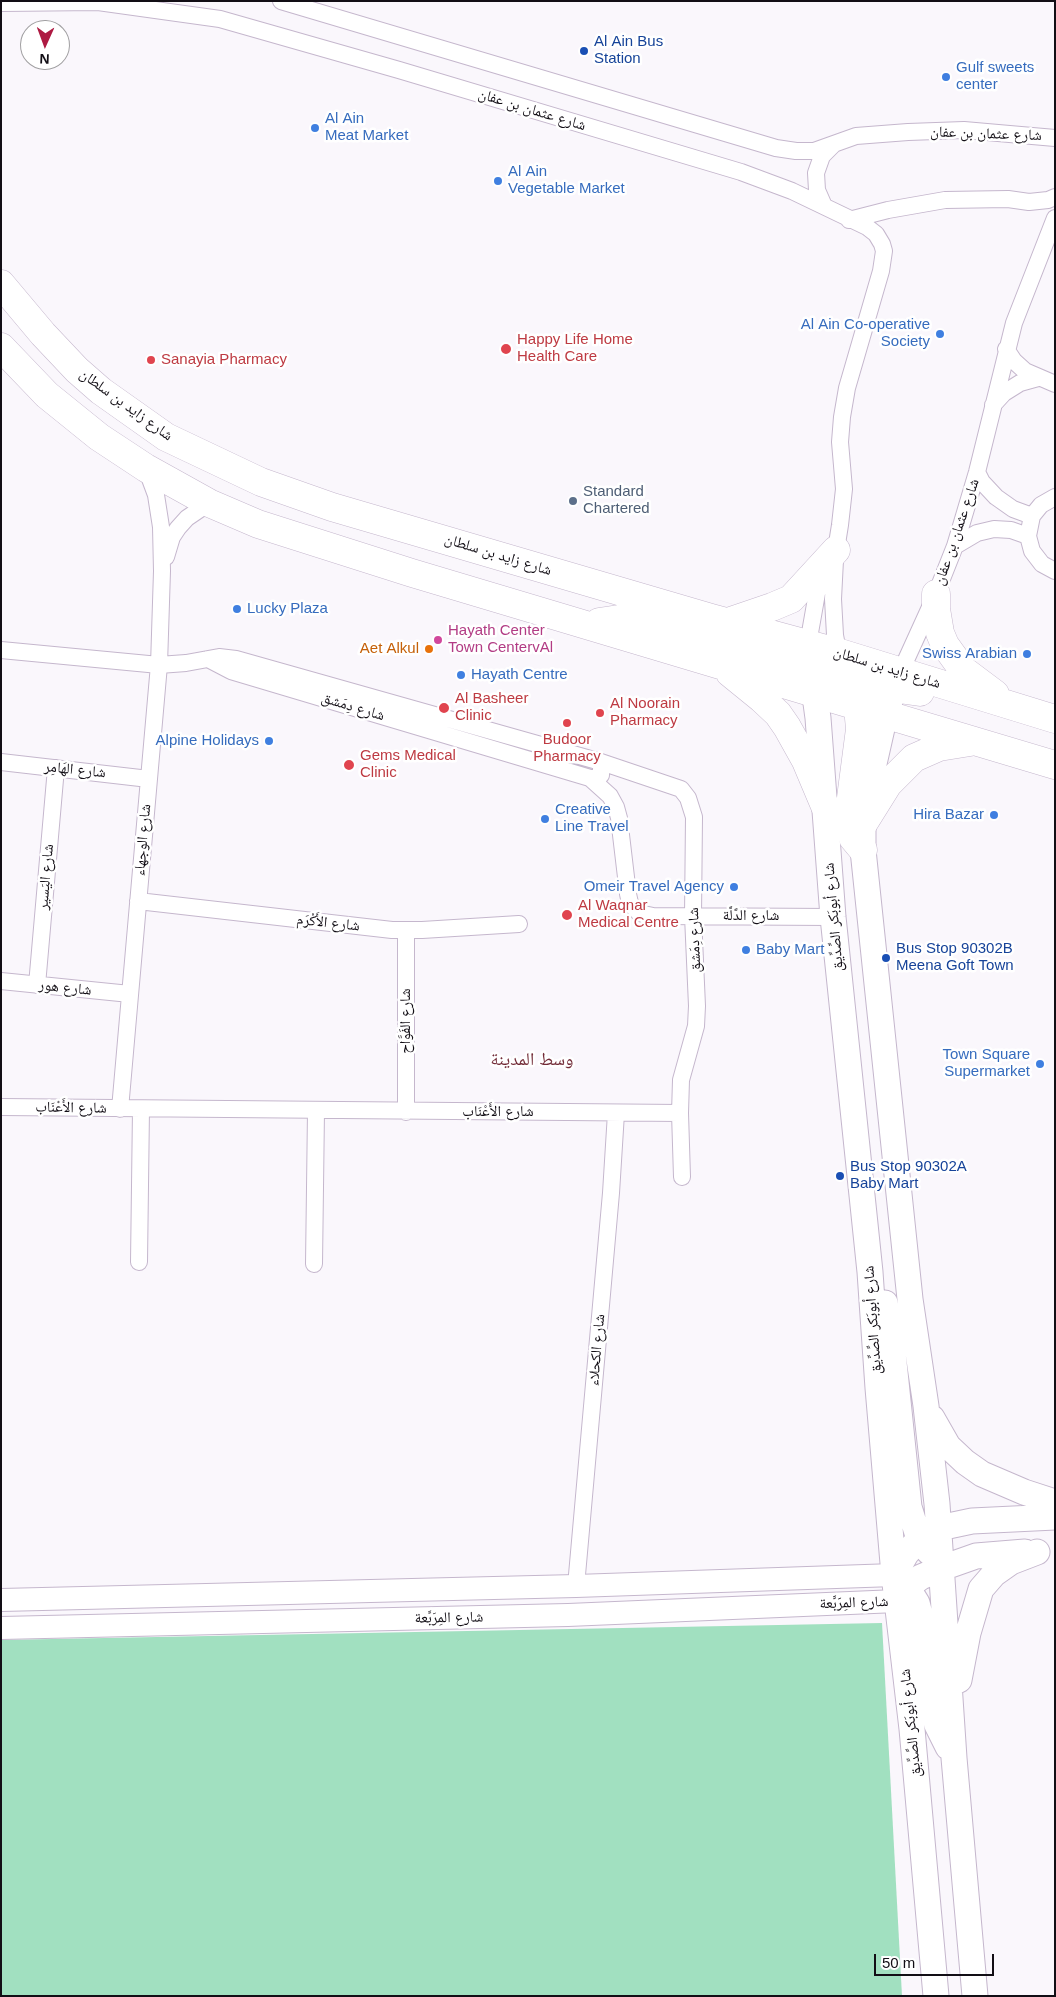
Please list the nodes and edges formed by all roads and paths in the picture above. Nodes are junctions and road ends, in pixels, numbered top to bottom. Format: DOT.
graph roads {
  1 [pos="281,1"];
  2 [pos="1,3"];
  3 [pos="1055,138"];
  4 [pos="836,142"];
  5 [pos="1055,197"];
  6 [pos="824,206"];
  7 [pos="1055,218"];
  8 [pos="849,220"];
  9 [pos="1,284"];
  10 [pos="1,347"];
  11 [pos="1006,349"];
  12 [pos="1038,378"];
  13 [pos="1055,384"];
  14 [pos="993,404"];
  15 [pos="146,468"];
  16 [pos="978,472"];
  17 [pos="1055,497"];
  18 [pos="210,503"];
  19 [pos="1032,516"];
  20 [pos="1028,536"];
  21 [pos="955,546"];
  22 [pos="836,550"];
  23 [pos="162,571"];
  24 [pos="1055,571"];
  25 [pos="936,594"];
  26 [pos="728,622"];
  27 [pos="584,624"];
  28 [pos="1,650"];
  29 [pos="208,659"];
  30 [pos="716,664"];
  31 [pos="159,665"];
  32 [pos="835,674"];
  33 [pos="898,679"];
  34 [pos="1012,707"];
  35 [pos="885,715"];
  36 [pos="1055,720"];
  37 [pos="974,741"];
  38 [pos="1,762"];
  39 [pos="601,762"];
  40 [pos="1055,765"];
  41 [pos="56,768"];
  42 [pos="590,778"];
  43 [pos="149,779"];
  44 [pos="825,806"];
  45 [pos="863,837"];
  46 [pos="138,902"];
  47 [pos="693,916"];
  48 [pos="833,917"];
  49 [pos="519,924"];
  50 [pos="406,930"];
  51 [pos="1,981"];
  52 [pos="37,985"];
  53 [pos="130,994"];
  54 [pos="1,1106"];
  55 [pos="120,1109"];
  56 [pos="141,1109"];
  57 [pos="316,1111"];
  58 [pos="406,1112"];
  59 [pos="616,1113"];
  60 [pos="680,1113"];
  61 [pos="682,1177"];
  62 [pos="139,1262"];
  63 [pos="314,1264"];
  64 [pos="870,1272"];
  65 [pos="926,1406"];
  66 [pos="1055,1502"];
  67 [pos="1055,1517"];
  68 [pos="929,1534"];
  69 [pos="1046,1553"];
  70 [pos="942,1568"];
  71 [pos="576,1586"];
  72 [pos="900,1588"];
  73 [pos="1,1600"];
  74 [pos="1,1628"];
  75 [pos="952,1725"];
  76 [pos="954,1758"];
  77 [pos="936,1996"];
  78 [pos="976,1996"];
  1 -- 4 [label="street, شارع عثمان بن عفان"];
  2 -- 6 [label="street, شارع عثمان بن عفان"];
  3 -- 4 [label="street, شارع عثمان بن عفان"];
  4 -- 6 [label="street"];
  5 -- 8 [label="street"];
  6 -- 8 [label="street, شارع عثمان بن عفان"];
  7 -- 11 [label="street, شارع عثمان بن عفان"];
  8 -- 22 [label="street, شارع عثمان بن عفان"];
  9 -- 26 [label="highway, شارع زايد بن سلطان"];
  10 -- 15 [label="highway, شارع زايد بن سلطان"];
  11 -- 12 [label="street"];
  11 -- 14 [label="street, شارع عثمان بن عفان"];
  12 -- 13 [label="street"];
  12 -- 14 [label="street"];
  14 -- 16 [label="street, شارع عثمان بن عفان"];
  15 -- 18 [label="highway, شارع زايد بن سلطان"];
  15 -- 23 [label="street, شارع الوجهاء"];
  16 -- 19 [label="street"];
  16 -- 21 [label="street, شارع عثمان بن عفان"];
  17 -- 19 [label="street"];
  18 -- 23 [label="street, شارع الوجهاء"];
  18 -- 27 [label="highway, شارع زايد بن سلطان"];
  19 -- 20 [label="street"];
  20 -- 21 [label="street"];
  20 -- 24 [label="street"];
  21 -- 25 [label="street, شارع عثمان بن عفان"];
  22 -- 26 [label="highway"];
  22 -- 32 [label="street, شارع عثمان بن عفان"];
  22 -- 32 [label="street"];
  23 -- 31 [label="street, شارع الوجهاء"];
  25 -- 33 [label="street, شارع عثمان بن عفان"];
  25 -- 34 [label="highway"];
  26 -- 32 [label="highway, شارع زايد بن سلطان"];
  27 -- 30 [label="highway, شارع زايد بن سلطان"];
  27 -- 32 [label="highway"];
  28 -- 31 [label="street, شارع دِمَشق"];
  29 -- 31 [label="street, شارع دِمَشق"];
  29 -- 39 [label="street, شارع دِمَشق"];
  29 -- 42 [label="street, شارع دِمَشق"];
  30 -- 32 [label="highway, شارع زايد بن سلطان"];
  30 -- 44 [label="highway"];
  31 -- 43 [label="street, شارع الوجهاء"];
  32 -- 33 [label="highway, شارع زايد بن سلطان"];
  32 -- 33 [label="highway"];
  32 -- 35 [label="highway, شارع زايد بن سلطان"];
  32 -- 44 [label="main road, شارع أبوبَكر الصِّدِّيق"];
  32 -- 45 [label="highway"];
  33 -- 34 [label="highway, شارع زايد بن سلطان"];
  33 -- 35 [label="main road"];
  34 -- 36 [label="highway, شارع زايد بن سلطان"];
  35 -- 37 [label="highway, شارع زايد بن سلطان"];
  35 -- 45 [label="main road"];
  37 -- 40 [label="highway, شارع زايد بن سلطان"];
  37 -- 45 [label="highway"];
  38 -- 41 [label="street, شارع الهَامِر"];
  39 -- 42 [label="street"];
  39 -- 47 [label="street, شارع دِمَشق"];
  41 -- 43 [label="street, شارع الهَامِر"];
  41 -- 52 [label="street, شارع اليَسير"];
  42 -- 47 [label="street, شارع الدَّلَّة"];
  43 -- 46 [label="street, شارع الوجهاء"];
  44 -- 48 [label="main road, شارع أبوبَكر الصِّدِّيق"];
  45 -- 65 [label="main road"];
  46 -- 50 [label="street, شارع الأَكْرَم"];
  46 -- 53 [label="street, شارع الوجهاء"];
  47 -- 48 [label="street, شارع الدَّلَّة"];
  47 -- 60 [label="street, شارع دِمَشق"];
  48 -- 64 [label="main road, شارع أبوبَكر الصِّدِّيق"];
  49 -- 50 [label="street, شارع الأَكْرَم"];
  50 -- 58 [label="street, شارع الفَوَّاح"];
  51 -- 52 [label="street, شارع هور"];
  52 -- 53 [label="street, شارع هور"];
  53 -- 55 [label="street, شارع الوجهاء"];
  54 -- 55 [label="street, شارع الأَعْنَاب"];
  55 -- 56 [label="street, شارع الأَعْنَاب"];
  56 -- 57 [label="street, شارع الأَعْنَاب"];
  56 -- 62 [label="street"];
  57 -- 58 [label="street, شارع الأَعْنَاب"];
  57 -- 63 [label="street"];
  58 -- 59 [label="street, شارع الأَعْنَاب"];
  59 -- 60 [label="street, شارع الأَعْنَاب"];
  59 -- 71 [label="street, شارع الكحلاء"];
  60 -- 61 [label="street, شارع دِمَشق"];
  64 -- 68 [label="main road"];
  64 -- 72 [label="main road, شارع أبوبَكر الصِّدِّيق"];
  65 -- 66 [label="main road"];
  65 -- 68 [label="main road"];
  67 -- 68 [label="main road"];
  68 -- 70 [label="main road"];
  68 -- 72 [label="main road"];
  69 -- 70 [label="main road"];
  69 -- 75 [label="main road"];
  70 -- 72 [label="main road"];
  70 -- 75 [label="main road"];
  71 -- 72 [label="street, شارع المِرَبَّعة"];
  71 -- 73 [label="street, شارع المِرَبَّعة"];
  72 -- 74 [label="street, شارع المِرَبَّعة"];
  72 -- 76 [label="main road"];
  72 -- 77 [label="main road, شارع أبوبَكر الصِّدِّيق"];
  75 -- 76 [label="main road"];
  76 -- 78 [label="main road"];
}
